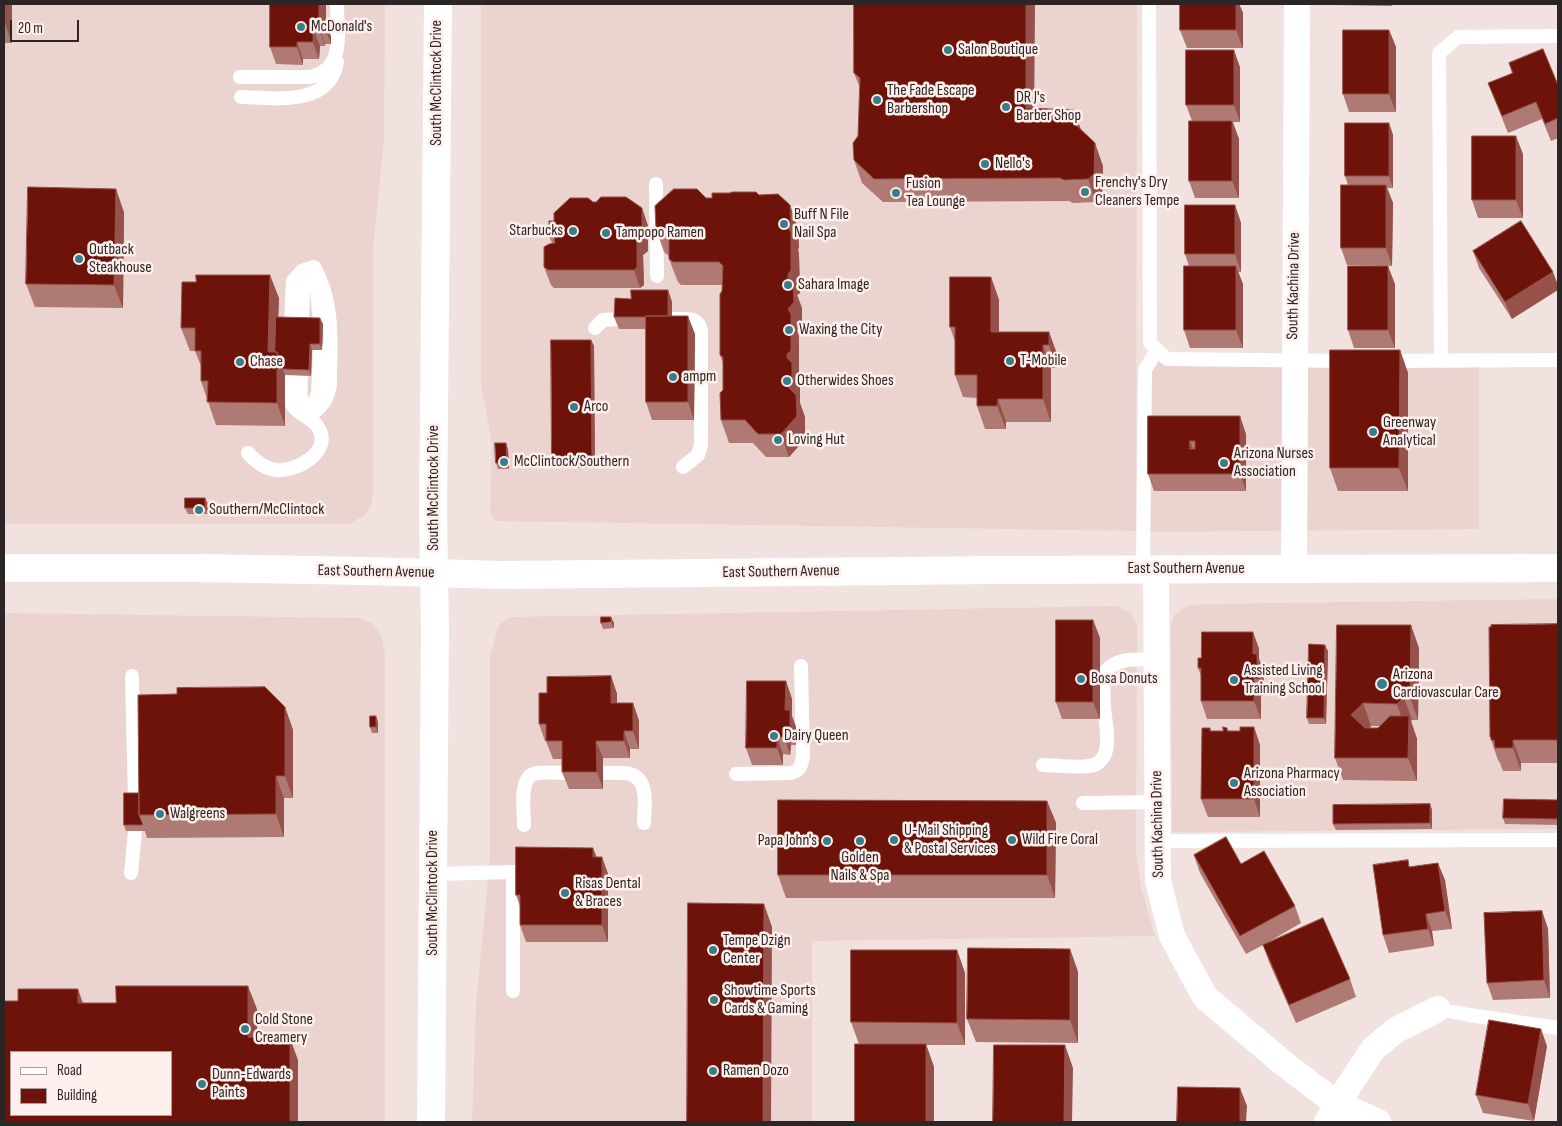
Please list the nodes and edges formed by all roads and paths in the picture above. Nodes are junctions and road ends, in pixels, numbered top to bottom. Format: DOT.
graph roads {
  1 [pos="337,4"];
  2 [pos="438,4"];
  3 [pos="1150,4"];
  4 [pos="1297,4"];
  5 [pos="1558,36"];
  6 [pos="337,52"];
  7 [pos="240,77"];
  8 [pos="241,98"];
  9 [pos="656,184"];
  10 [pos="314,267"];
  11 [pos="657,276"];
  12 [pos="619,319"];
  13 [pos="672,319"];
  14 [pos="296,324"];
  15 [pos="320,324"];
  16 [pos="596,328"];
  17 [pos="320,350"];
  18 [pos="1157,350"];
  19 [pos="1558,360"];
  20 [pos="1294,361"];
  21 [pos="1441,361"];
  22 [pos="296,375"];
  23 [pos="308,417"];
  24 [pos="248,453"];
  25 [pos="684,467"];
  26 [pos="4,568"];
  27 [pos="1294,568"];
  28 [pos="1558,568"];
  29 [pos="1150,569"];
  30 [pos="435,573"];
  31 [pos="1157,659"];
  32 [pos="801,666"];
  33 [pos="132,676"];
  34 [pos="1043,765"];
  35 [pos="603,773"];
  36 [pos="569,774"];
  37 [pos="736,774"];
  38 [pos="135,799"];
  39 [pos="1157,802"];
  40 [pos="1083,803"];
  41 [pos="644,823"];
  42 [pos="524,825"];
  43 [pos="135,831"];
  44 [pos="1558,840"];
  45 [pos="1157,842"];
  46 [pos="131,873"];
  47 [pos="433,874"];
  48 [pos="513,991"];
  49 [pos="1438,1008"];
  50 [pos="1558,1028"];
  51 [pos="1332,1113"];
  52 [pos="431,1122"];
  53 [pos="1378,1122"];
  1 -- 6 [label="lane"];
  2 -- 30 [label="main road, South McClintock Drive"];
  3 -- 18 [label="lane"];
  4 -- 20 [label="street, South Kachina Drive"];
  5 -- 21 [label="lane"];
  6 -- 7 [label="lane"];
  6 -- 8 [label="lane"];
  9 -- 11 [label="lane"];
  10 -- 14 [label="lane"];
  10 -- 15 [label="lane"];
  10 -- 23 [label="lane"];
  12 -- 16 [label="lane"];
  13 -- 25 [label="lane"];
  17 -- 23 [label="lane"];
  18 -- 20 [label="lane"];
  18 -- 29 [label="lane"];
  19 -- 21 [label="lane"];
  20 -- 21 [label="lane"];
  20 -- 27 [label="street, South Kachina Drive"];
  22 -- 23 [label="lane"];
  23 -- 24 [label="lane"];
  26 -- 30 [label="main road, East Southern Avenue"];
  27 -- 28 [label="main road, East Southern Avenue"];
  27 -- 29 [label="main road, East Southern Avenue"];
  29 -- 30 [label="main road, East Southern Avenue"];
  29 -- 31 [label="street, South Kachina Drive"];
  30 -- 47 [label="main road, South McClintock Drive"];
  31 -- 34 [label="lane"];
  31 -- 39 [label="street, South Kachina Drive"];
  32 -- 37 [label="lane"];
  33 -- 38 [label="lane"];
  35 -- 41 [label="lane"];
  36 -- 42 [label="lane"];
  39 -- 40 [label="lane"];
  39 -- 45 [label="street, South Kachina Drive"];
  43 -- 46 [label="lane"];
  44 -- 45 [label="lane"];
  45 -- 51 [label="street, South Kachina Drive"];
  47 -- 48 [label="lane"];
  47 -- 52 [label="main road, South McClintock Drive"];
  49 -- 50 [label="lane"];
  49 -- 51 [label="street"];
  51 -- 53 [label="street, South Kachina Drive"];
}
